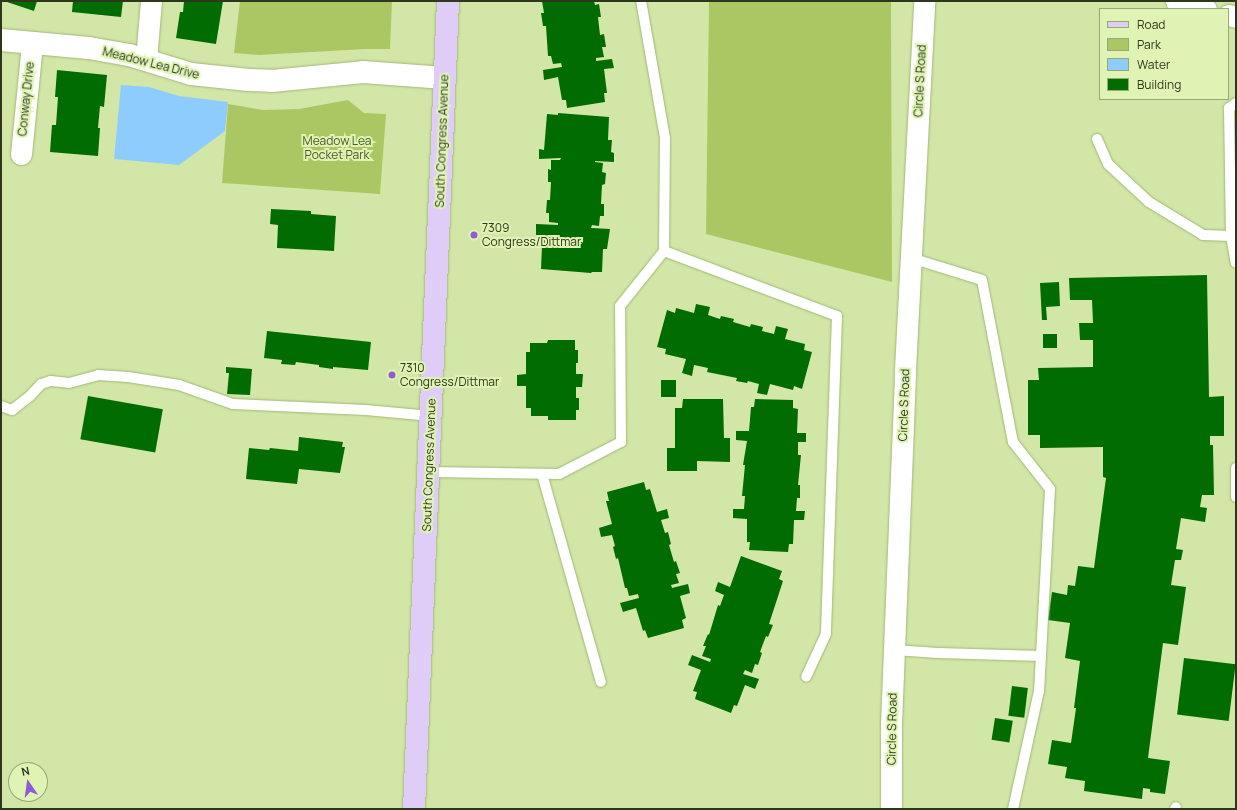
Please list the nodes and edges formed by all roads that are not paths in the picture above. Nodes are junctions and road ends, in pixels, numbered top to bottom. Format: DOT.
graph roads {
  1 [pos="151,1"];
  2 [pos="448,1"];
  3 [pos="641,1"];
  4 [pos="924,1"];
  5 [pos="1176,1"];
  6 [pos="1202,8"];
  7 [pos="1,40"];
  8 [pos="32,43"];
  9 [pos="146,60"];
  10 [pos="445,78"];
  11 [pos="1236,103"];
  12 [pos="1097,139"];
  13 [pos="20,154"];
  14 [pos="1234,236"];
  15 [pos="664,251"];
  16 [pos="911,258"];
  17 [pos="1236,263"];
  18 [pos="1,406"];
  19 [pos="431,416"];
  20 [pos="1236,468"];
  21 [pos="429,472"];
  22 [pos="542,474"];
  23 [pos="1236,497"];
  24 [pos="894,650"];
  25 [pos="1041,656"];
  26 [pos="806,677"];
  27 [pos="601,682"];
  28 [pos="414,809"];
  29 [pos="890,809"];
  30 [pos="1013,809"];
  1 -- 9 [label="street"];
  2 -- 10 [label="main road, South Congress Avenue"];
  3 -- 15 [label="lane"];
  4 -- 16 [label="street, Circle S Road"];
  5 -- 6 [label="street"];
  7 -- 8 [label="street, Meadow Lea Drive"];
  8 -- 9 [label="street, Meadow Lea Drive"];
  8 -- 13 [label="street, Conway Drive"];
  9 -- 10 [label="street, Meadow Lea Drive"];
  10 -- 19 [label="main road, South Congress Avenue"];
  11 -- 14 [label="lane"];
  12 -- 14 [label="lane"];
  14 -- 17 [label="lane"];
  15 -- 22 [label="lane"];
  15 -- 26 [label="lane"];
  16 -- 24 [label="street, Circle S Road"];
  16 -- 25 [label="lane"];
  18 -- 19 [label="lane"];
  19 -- 21 [label="main road, South Congress Avenue"];
  20 -- 23 [label="lane"];
  21 -- 22 [label="lane"];
  21 -- 28 [label="main road, South Congress Avenue"];
  22 -- 27 [label="lane"];
  24 -- 25 [label="lane"];
  24 -- 29 [label="street, Circle S Road"];
  25 -- 30 [label="lane"];
}
